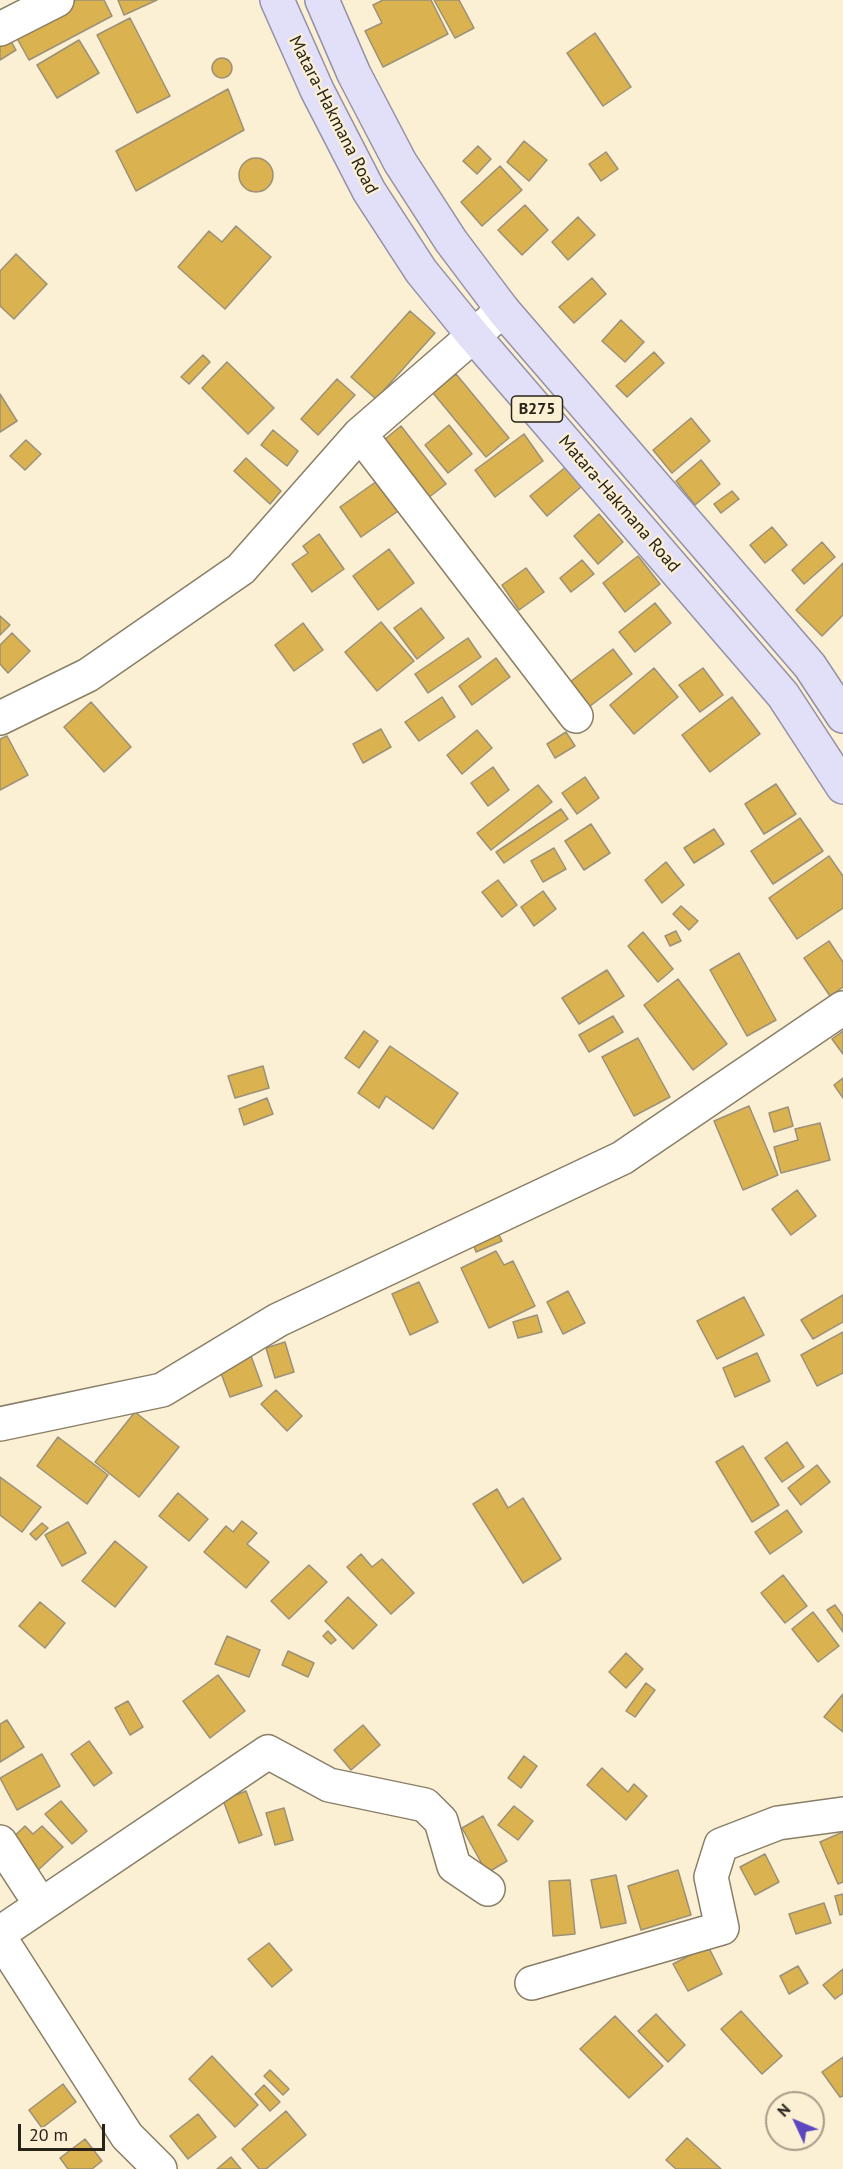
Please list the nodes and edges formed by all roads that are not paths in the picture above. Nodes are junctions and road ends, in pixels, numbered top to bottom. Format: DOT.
graph roads {
  1 [pos="57,0"];
  2 [pos="277,0"];
  3 [pos="322,0"];
  4 [pos="0,29"];
  5 [pos="503,310"];
  6 [pos="473,335"];
  7 [pos="360,434"];
  8 [pos="576,716"];
  9 [pos="843,716"];
  10 [pos="0,717"];
  11 [pos="843,787"];
  12 [pos="843,1008"];
  13 [pos="0,1424"];
  14 [pos="843,1814"];
  15 [pos="0,1842"];
  16 [pos="488,1889"];
  17 [pos="41,1905"];
  18 [pos="0,1933"];
  19 [pos="0,1938"];
  20 [pos="532,1983"];
  21 [pos="160,2169"];
  1 -- 4 [label="street"];
  2 -- 6 [label="main road, Matara-Hakmana Road / B275"];
  3 -- 5 [label="main road, B275"];
  5 -- 6 [label="street"];
  5 -- 9 [label="main road, B275"];
  6 -- 7 [label="street"];
  6 -- 11 [label="main road, Matara-Hakmana Road / B275"];
  7 -- 8 [label="street"];
  7 -- 10 [label="street"];
  12 -- 13 [label="street"];
  14 -- 20 [label="street"];
  15 -- 17 [label="street"];
  16 -- 17 [label="street"];
  17 -- 18 [label="street"];
  19 -- 21 [label="street"];
}
